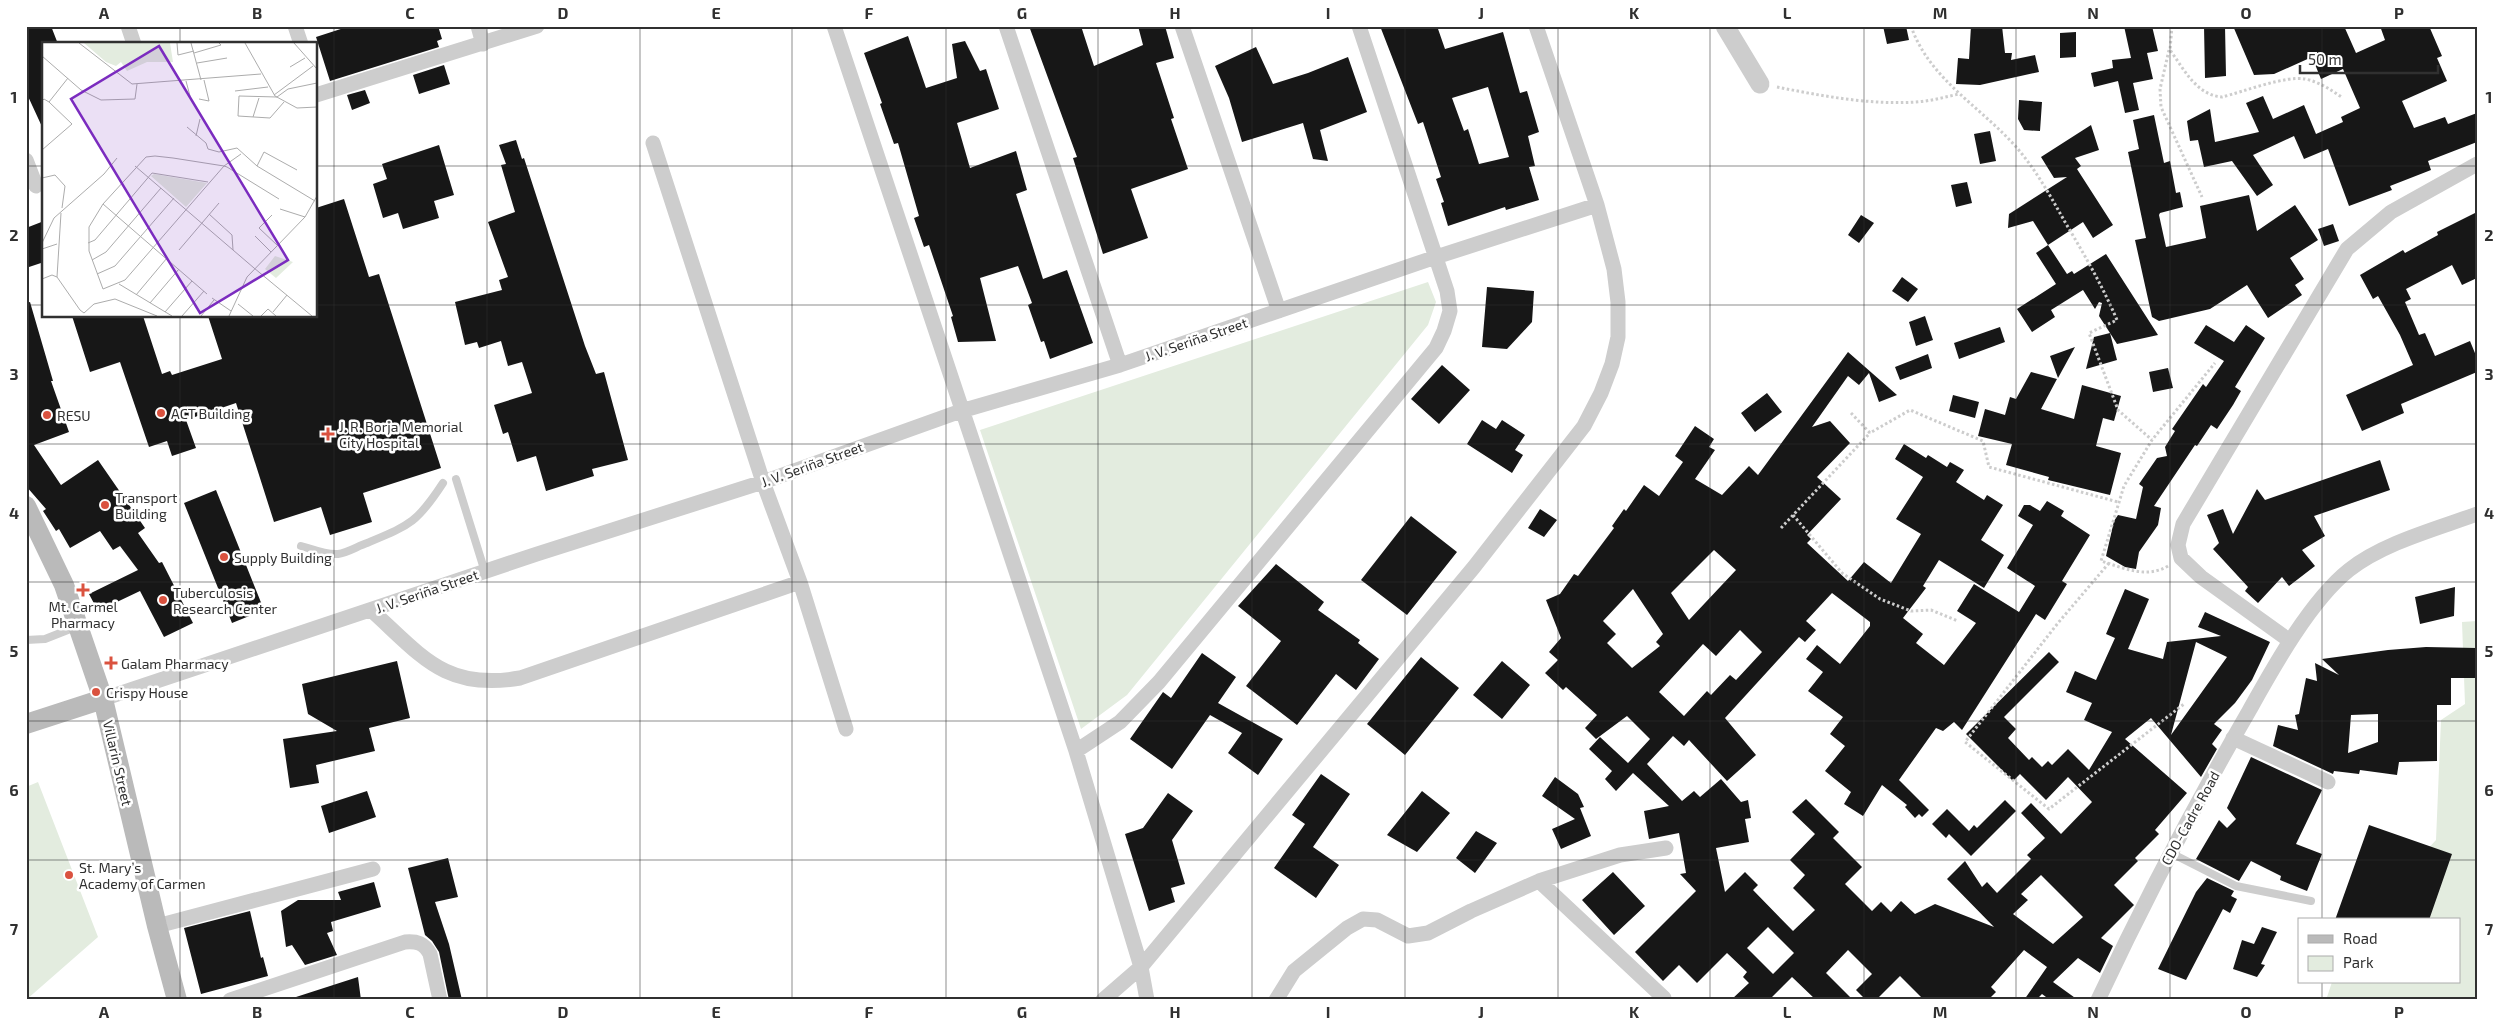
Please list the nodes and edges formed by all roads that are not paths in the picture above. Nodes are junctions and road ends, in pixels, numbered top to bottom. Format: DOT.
graph roads {
  1 [pos="128,26"];
  2 [pos="296,26"];
  3 [pos="478,26"];
  4 [pos="537,26"];
  5 [pos="834,26"];
  6 [pos="1006,26"];
  7 [pos="1182,26"];
  8 [pos="1359,26"];
  9 [pos="1536,26"];
  10 [pos="1725,26"];
  11 [pos="133,42"];
  12 [pos="300,42"];
  13 [pos="484,44"];
  14 [pos="1760,84"];
  15 [pos="318,93"];
  16 [pos="653,143"];
  17 [pos="26,160"];
  18 [pos="2477,164"];
  19 [pos="35,187"];
  20 [pos="1596,205"];
  21 [pos="1436,257"];
  22 [pos="1279,311"];
  23 [pos="1120,365"];
  24 [pos="961,411"];
  25 [pos="456,479"];
  26 [pos="762,482"];
  27 [pos="444,483"];
  28 [pos="26,506"];
  29 [pos="2477,514"];
  30 [pos="301,546"];
  31 [pos="485,572"];
  32 [pos="800,582"];
  33 [pos="371,610"];
  34 [pos="78,626"];
  35 [pos="26,640"];
  36 [pos="2290,642"];
  37 [pos="103,699"];
  38 [pos="26,724"];
  39 [pos="846,729"];
  40 [pos="2233,738"];
  41 [pos="1076,751"];
  42 [pos="2328,782"];
  43 [pos="1666,848"];
  44 [pos="2171,853"];
  45 [pos="373,869"];
  46 [pos="1539,881"];
  47 [pos="2311,901"];
  48 [pos="157,926"];
  49 [pos="1141,967"];
  50 [pos="1664,998"];
  51 [pos="2104,998"];
  52 [pos="177,1000"];
  53 [pos="230,1000"];
  54 [pos="440,1000"];
  55 [pos="1103,1000"];
  56 [pos="1147,1000"];
  57 [pos="1276,1000"];
  1 -- 11 [label="street"];
  2 -- 12 [label="street"];
  3 -- 13 [label="street"];
  4 -- 13 [label="street"];
  5 -- 24 [label="street"];
  6 -- 23 [label="street"];
  7 -- 22 [label="street"];
  8 -- 21 [label="street"];
  9 -- 20 [label="street"];
  10 -- 14 [label="street"];
  13 -- 15 [label="street"];
  16 -- 26 [label="street"];
  17 -- 19 [label="street"];
  18 -- 36 [label="street"];
  20 -- 21 [label="street, J. V. Seriña Street"];
  20 -- 49 [label="street"];
  21 -- 22 [label="street, J. V. Seriña Street"];
  21 -- 41 [label="street"];
  22 -- 23 [label="street, J. V. Seriña Street"];
  23 -- 24 [label="street, J. V. Seriña Street"];
  24 -- 26 [label="street, J. V. Seriña Street"];
  24 -- 41 [label="street"];
  25 -- 31 [label="lane"];
  26 -- 31 [label="street, J. V. Seriña Street"];
  26 -- 32 [label="street"];
  27 -- 30 [label="lane"];
  28 -- 34 [label="main road, Villarin Street"];
  29 -- 36 [label="street, CDO-Cadre Road"];
  31 -- 33 [label="street, J. V. Seriña Street"];
  32 -- 33 [label="street"];
  32 -- 39 [label="street"];
  33 -- 37 [label="street, J. V. Seriña Street"];
  34 -- 35 [label="lane"];
  34 -- 37 [label="main road, Villarin Street"];
  36 -- 40 [label="street, CDO-Cadre Road"];
  37 -- 38 [label="main road, J. V. Seriña Street"];
  37 -- 48 [label="main road, Villarin Street"];
  40 -- 42 [label="street"];
  40 -- 44 [label="street, CDO-Cadre Road"];
  41 -- 49 [label="street"];
  43 -- 46 [label="street"];
  44 -- 47 [label="lane"];
  44 -- 51 [label="street, CDO-Cadre Road"];
  45 -- 48 [label="street"];
  46 -- 50 [label="street"];
  46 -- 57 [label="street"];
  48 -- 52 [label="main road, Villarin Street"];
  49 -- 55 [label="street"];
  49 -- 56 [label="street"];
  53 -- 54 [label="street"];
}
